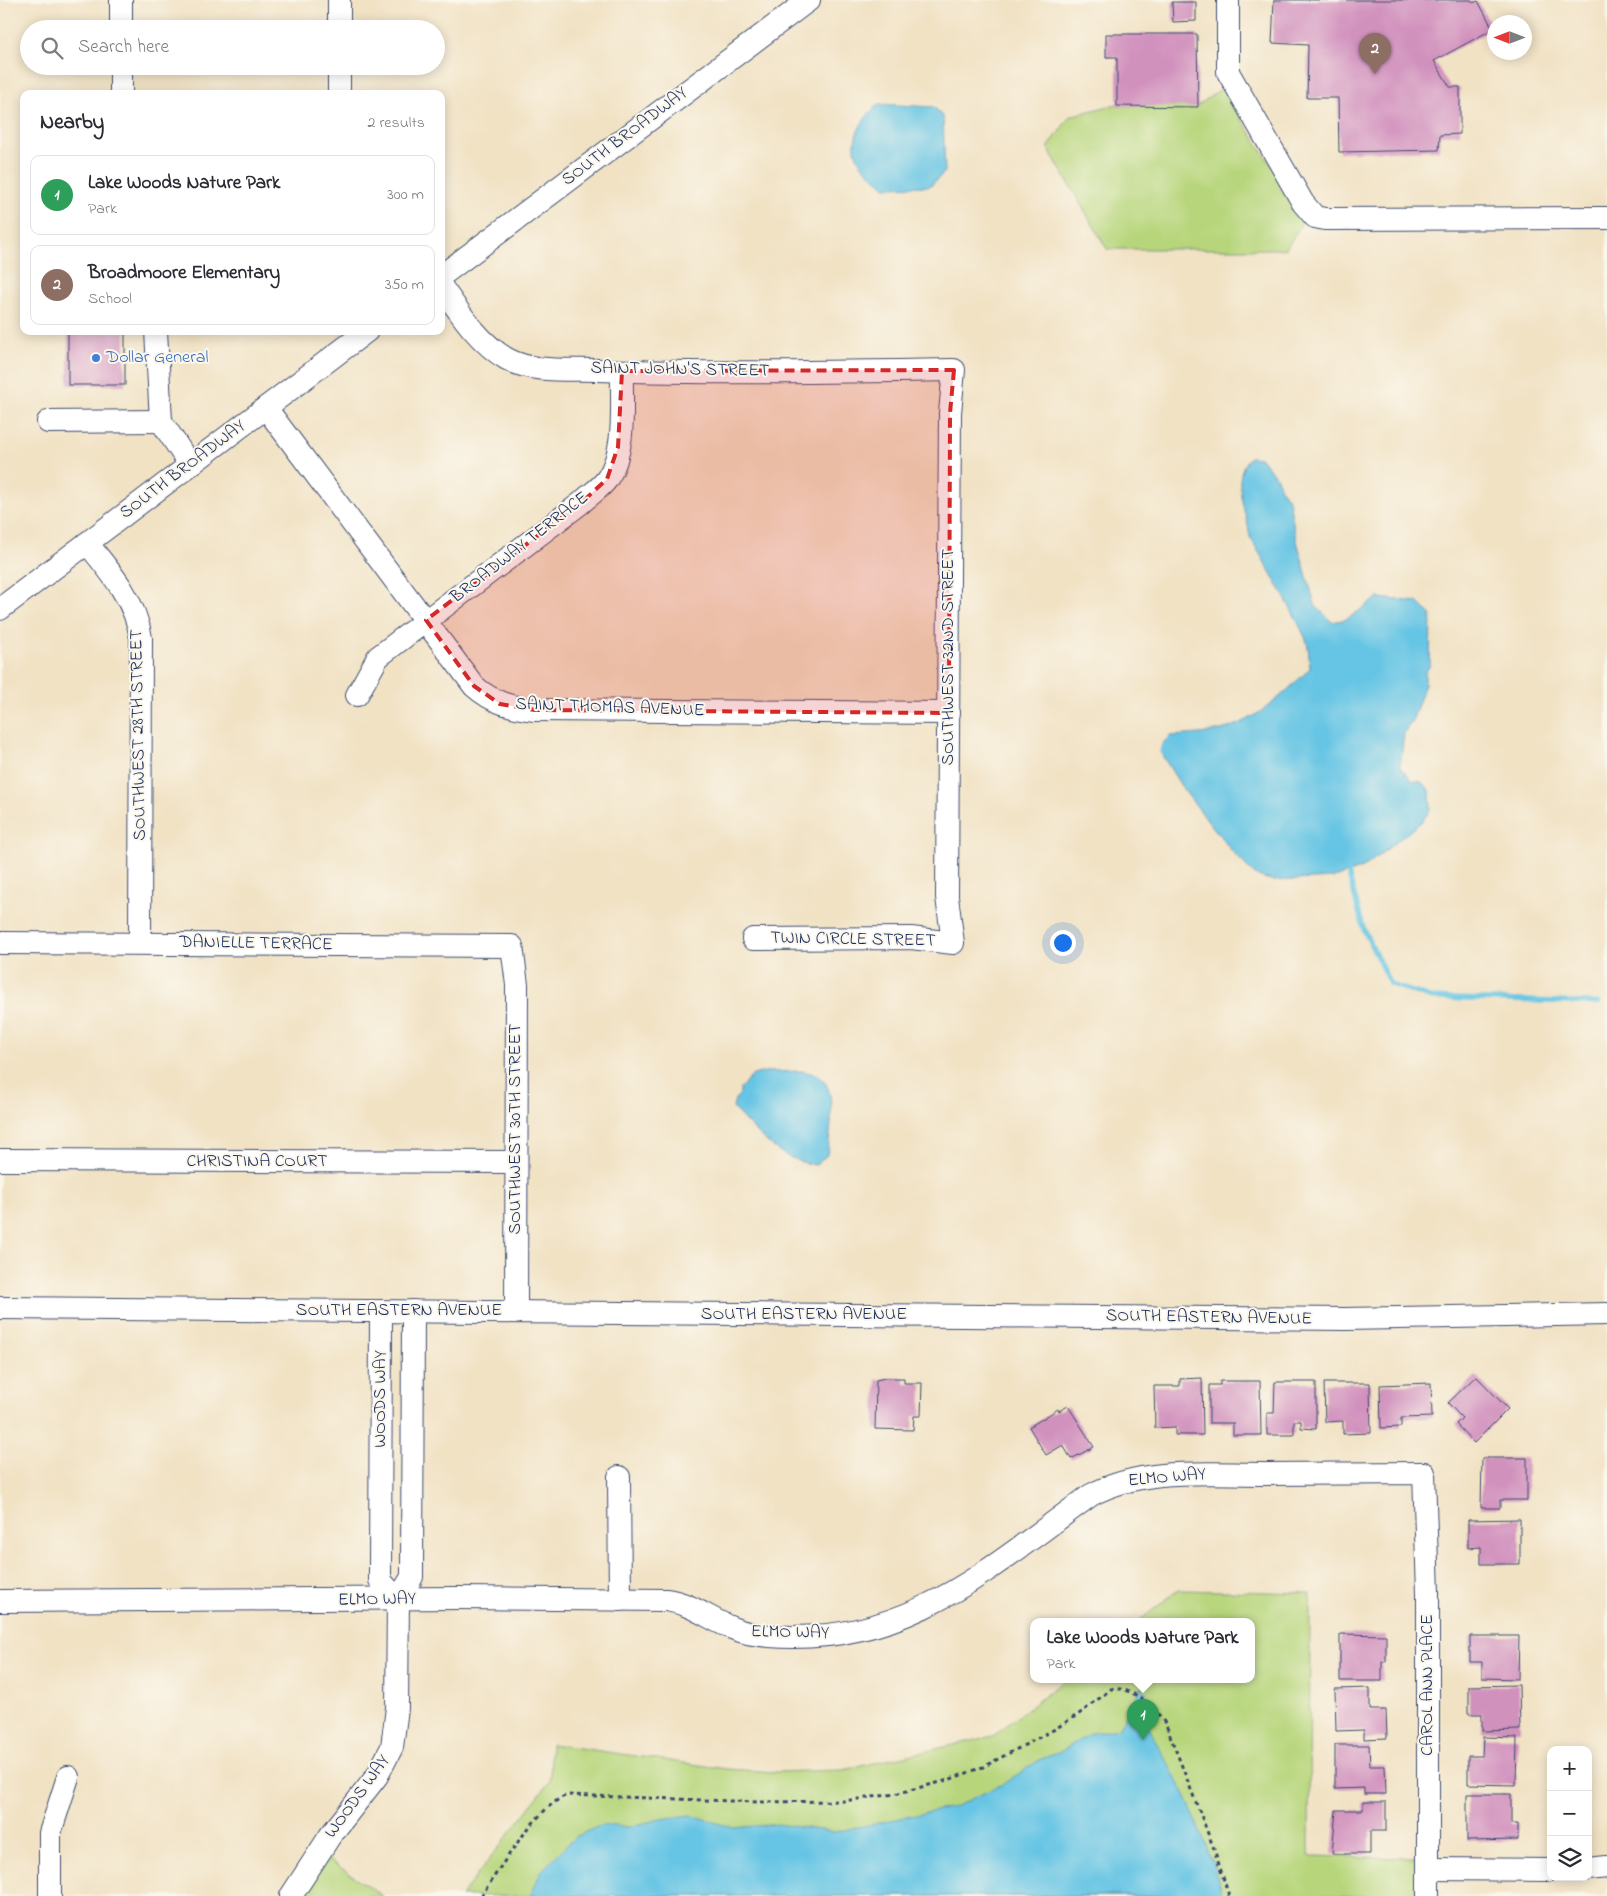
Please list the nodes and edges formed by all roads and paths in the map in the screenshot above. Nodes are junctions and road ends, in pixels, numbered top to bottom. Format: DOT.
graph roads {
  1 [pos="121,0"];
  2 [pos="339,0"];
  3 [pos="809,0"];
  4 [pos="1228,0"];
  5 [pos="121,20"];
  6 [pos="339,20"];
  7 [pos="121,75"];
  8 [pos="339,75"];
  9 [pos="121,90"];
  10 [pos="339,90"];
  11 [pos="1607,218"];
  12 [pos="445,273"];
  13 [pos="445,291"];
  14 [pos="156,335"];
  15 [pos="362,335"];
  16 [pos="954,370"];
  17 [pos="622,371"];
  18 [pos="266,408"];
  19 [pos="161,421"];
  20 [pos="48,422"];
  21 [pos="190,465"];
  22 [pos="87,543"];
  23 [pos="0,609"];
  24 [pos="426,620"];
  25 [pos="358,695"];
  26 [pos="949,713"];
  27 [pos="753,939"];
  28 [pos="140,942"];
  29 [pos="0,943"];
  30 [pos="953,943"];
  31 [pos="512,946"];
  32 [pos="0,1160"];
  33 [pos="515,1162"];
  34 [pos="0,1308"];
  35 [pos="381,1311"];
  36 [pos="413,1311"];
  37 [pos="516,1312"];
  38 [pos="1607,1314"];
  39 [pos="413,1398"];
  40 [pos="381,1404"];
  41 [pos="1424,1473"];
  42 [pos="619,1477"];
  43 [pos="0,1600"];
  44 [pos="398,1600"];
  45 [pos="620,1600"];
  46 [pos="68,1777"];
  47 [pos="1607,1866"];
  48 [pos="1592,1868"];
  49 [pos="1428,1869"];
  50 [pos="1547,1870"];
  51 [pos="50,1896"];
  52 [pos="291,1896"];
  53 [pos="481,1896"];
  54 [pos="1228,1896"];
  55 [pos="1428,1896"];
  1 -- 5 [label="street"];
  2 -- 6 [label="street"];
  3 -- 12 [label="street, SOUTH BROADWAY"];
  4 -- 11 [label="street"];
  7 -- 9 [label="street"];
  8 -- 10 [label="street"];
  13 -- 17 [label="street, SAINT JOHN'S STREET"];
  14 -- 19 [label="street"];
  15 -- 18 [label="street, SOUTH BROADWAY"];
  16 -- 17 [label="street, SAINT JOHN'S STREET"];
  16 -- 26 [label="street, SOUTHWEST 32ND STREET"];
  17 -- 24 [label="street, BROADWAY TERRACE"];
  18 -- 21 [label="street, SOUTH BROADWAY"];
  18 -- 24 [label="street, SAINT THOMAS AVENUE"];
  19 -- 20 [label="street"];
  19 -- 21 [label="street"];
  21 -- 22 [label="street, SOUTH BROADWAY"];
  22 -- 23 [label="street, SOUTH BROADWAY"];
  22 -- 28 [label="street, SOUTHWEST 28TH STREET"];
  24 -- 25 [label="street, BROADWAY TERRACE"];
  24 -- 26 [label="street, SAINT THOMAS AVENUE"];
  26 -- 30 [label="street, SOUTHWEST 32ND STREET"];
  27 -- 30 [label="street, TWIN CIRCLE STREET"];
  28 -- 29 [label="street, DANIELLE TERRACE"];
  28 -- 31 [label="street, DANIELLE TERRACE"];
  31 -- 33 [label="street, SOUTHWEST 30TH STREET"];
  32 -- 33 [label="street, CHRISTINA COURT"];
  33 -- 37 [label="street, SOUTHWEST 30TH STREET"];
  34 -- 35 [label="street, SOUTH EASTERN AVENUE"];
  35 -- 36 [label="street, SOUTH EASTERN AVENUE"];
  35 -- 40 [label="street, WOODS WAY"];
  36 -- 37 [label="street, SOUTH EASTERN AVENUE"];
  36 -- 39 [label="street, WOODS WAY"];
  37 -- 38 [label="street, SOUTH EASTERN AVENUE"];
  39 -- 40 [label="street"];
  39 -- 44 [label="street, WOODS WAY"];
  40 -- 44 [label="street, WOODS WAY"];
  41 -- 45 [label="street, ELMO WAY"];
  41 -- 49 [label="street, CAROL ANN PLACE"];
  42 -- 45 [label="street"];
  43 -- 44 [label="street, ELMO WAY"];
  44 -- 45 [label="street, ELMO WAY"];
  44 -- 52 [label="street, WOODS WAY"];
  46 -- 51 [label="street"];
  47 -- 48 [label="street"];
  49 -- 50 [label="street"];
  49 -- 55 [label="street, CAROL ANN PLACE"];
  53 -- 54 [label="path"];
}
